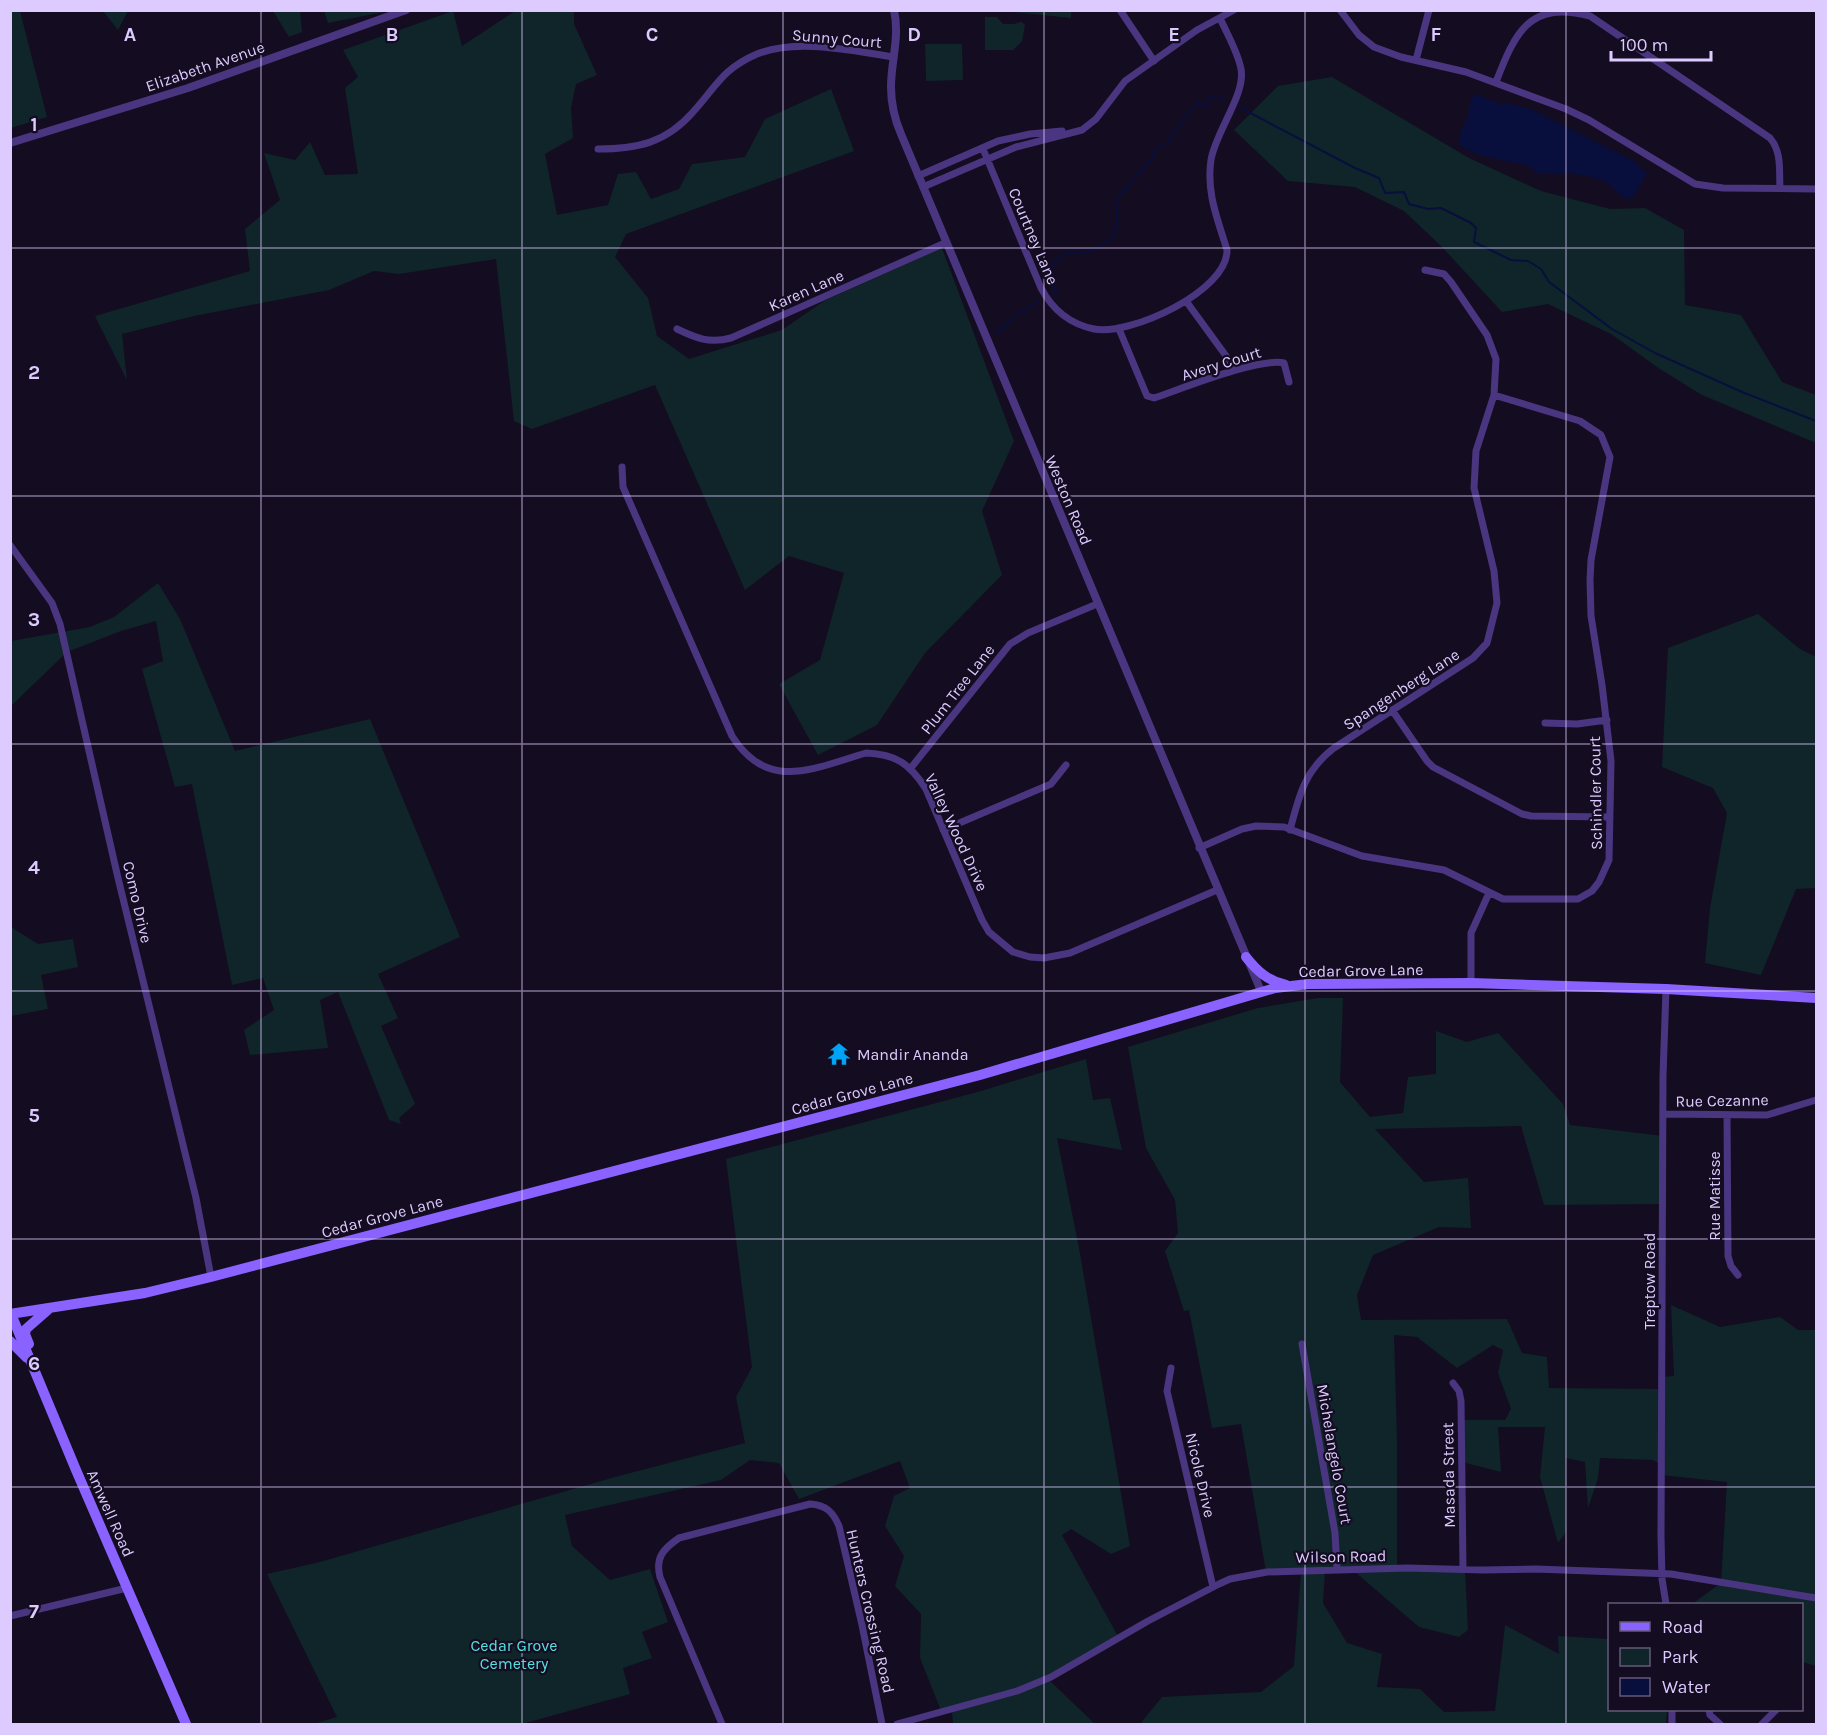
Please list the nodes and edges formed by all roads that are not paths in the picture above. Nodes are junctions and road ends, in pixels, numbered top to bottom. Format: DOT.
graph roads {
  1 [pos="406,10"];
  2 [pos="894,10"];
  3 [pos="1120,10"];
  4 [pos="1234,10"];
  5 [pos="1340,10"];
  6 [pos="1428,10"];
  7 [pos="1220,18"];
  8 [pos="894,57"];
  9 [pos="1416,60"];
  10 [pos="1154,61"];
  11 [pos="1496,82"];
  12 [pos="1082,130"];
  13 [pos="10,143"];
  14 [pos="598,149"];
  15 [pos="983,149"];
  16 [pos="988,160"];
  17 [pos="918,176"];
  18 [pos="922,186"];
  19 [pos="1780,188"];
  20 [pos="1816,189"];
  21 [pos="945,243"];
  22 [pos="1425,270"];
  23 [pos="1186,301"];
  24 [pos="676,329"];
  25 [pos="1119,329"];
  26 [pos="1233,371"];
  27 [pos="1289,382"];
  28 [pos="1494,395"];
  29 [pos="622,467"];
  30 [pos="10,545"];
  31 [pos="1097,604"];
  32 [pos="1392,710"];
  33 [pos="1606,720"];
  34 [pos="1545,723"];
  35 [pos="1066,765"];
  36 [pos="910,769"];
  37 [pos="1610,817"];
  38 [pos="943,830"];
  39 [pos="1290,830"];
  40 [pos="1199,848"];
  41 [pos="1217,890"];
  42 [pos="1489,893"];
  43 [pos="1246,957"];
  44 [pos="1471,983"];
  45 [pos="1292,986"];
  46 [pos="1666,989"];
  47 [pos="1261,991"];
  48 [pos="1816,998"];
  49 [pos="1816,1100"];
  50 [pos="1663,1114"];
  51 [pos="1727,1114"];
  52 [pos="1738,1275"];
  53 [pos="211,1277"];
  54 [pos="50,1308"];
  55 [pos="11,1314"];
  56 [pos="10,1341"];
  57 [pos="1302,1344"];
  58 [pos="32,1362"];
  59 [pos="1171,1368"];
  60 [pos="39,1381"];
  61 [pos="1453,1383"];
  62 [pos="1337,1569"];
  63 [pos="1463,1569"];
  64 [pos="1662,1573"];
  65 [pos="1213,1587"];
  66 [pos="127,1588"];
  67 [pos="1816,1598"];
  68 [pos="1666,1603"];
  69 [pos="10,1616"];
  70 [pos="1709,1711"];
  71 [pos="1775,1711"];
  72 [pos="186,1725"];
  73 [pos="722,1725"];
  74 [pos="882,1725"];
  75 [pos="897,1725"];
  76 [pos="1720,1725"];
  77 [pos="1762,1725"];
  1 -- 13 [label="street, Elizabeth Avenue"];
  2 -- 8 [label="street, Weston Road"];
  3 -- 10 [label="street"];
  4 -- 7 [label="street"];
  5 -- 9 [label="street"];
  6 -- 9 [label="street"];
  7 -- 10 [label="street"];
  7 -- 23 [label="street, Courtney Lane"];
  8 -- 14 [label="street, Sunny Court"];
  8 -- 17 [label="street, Weston Road"];
  9 -- 11 [label="street"];
  10 -- 12 [label="street"];
  11 -- 19 [label="street"];
  11 -- 19 [label="street"];
  12 -- 15 [label="street"];
  12 -- 16 [label="street"];
  15 -- 16 [label="street, Courtney Lane"];
  15 -- 17 [label="street"];
  16 -- 18 [label="street"];
  16 -- 25 [label="street, Courtney Lane"];
  17 -- 18 [label="street, Weston Road"];
  18 -- 21 [label="street, Weston Road"];
  19 -- 20 [label="street"];
  21 -- 24 [label="street, Karen Lane"];
  21 -- 31 [label="street, Weston Road"];
  22 -- 28 [label="street, Spangenberg Lane"];
  23 -- 25 [label="street, Courtney Lane"];
  23 -- 26 [label="street"];
  25 -- 26 [label="street, Avery Court"];
  26 -- 27 [label="street, Avery Court"];
  28 -- 32 [label="street, Spangenberg Lane"];
  28 -- 33 [label="street, Schindler Court"];
  29 -- 36 [label="street, Valley Wood Drive"];
  30 -- 53 [label="street, Como Drive"];
  31 -- 36 [label="street, Plum Tree Lane"];
  31 -- 40 [label="street, Weston Road"];
  32 -- 37 [label="street"];
  32 -- 39 [label="street, Spangenberg Lane"];
  33 -- 34 [label="street"];
  33 -- 37 [label="street, Schindler Court"];
  35 -- 38 [label="street"];
  36 -- 38 [label="street, Valley Wood Drive"];
  37 -- 42 [label="street, Schindler Court"];
  38 -- 41 [label="street, Valley Wood Drive"];
  39 -- 40 [label="street, Schindler Court"];
  39 -- 42 [label="street, Schindler Court"];
  40 -- 41 [label="street, Weston Road"];
  41 -- 43 [label="street, Weston Road"];
  42 -- 44 [label="street"];
  43 -- 45 [label="main road"];
  43 -- 47 [label="street, Weston Road"];
  44 -- 45 [label="main road, Cedar Grove Lane"];
  44 -- 46 [label="main road, Cedar Grove Lane"];
  45 -- 47 [label="main road, Cedar Grove Lane"];
  46 -- 48 [label="main road, Cedar Grove Lane"];
  46 -- 50 [label="street, Treptow Road"];
  47 -- 53 [label="main road, Cedar Grove Lane"];
  49 -- 51 [label="street, Rue Cezanne"];
  50 -- 51 [label="street, Rue Cezanne"];
  50 -- 64 [label="street, Treptow Road"];
  51 -- 52 [label="street, Rue Matisse"];
  53 -- 54 [label="main road, Cedar Grove Lane"];
  54 -- 55 [label="main road, Cedar Grove Lane"];
  54 -- 60 [label="main road"];
  55 -- 58 [label="main road, Amwell Road"];
  56 -- 58 [label="main road"];
  57 -- 62 [label="street, Michelangelo Court"];
  58 -- 60 [label="main road, Amwell Road"];
  59 -- 65 [label="street, Nicole Drive"];
  60 -- 66 [label="main road, Amwell Road"];
  61 -- 63 [label="street, Masada Street"];
  62 -- 63 [label="street, Wilson Road"];
  62 -- 65 [label="street, Wilson Road"];
  63 -- 64 [label="street, Wilson Road"];
  64 -- 67 [label="street, Wilson Road"];
  64 -- 68 [label="street, Treptow Road"];
  65 -- 75 [label="street, Wilson Road"];
  66 -- 69 [label="street"];
  66 -- 72 [label="main road, Amwell Road"];
  70 -- 76 [label="street"];
  71 -- 77 [label="street"];
  73 -- 74 [label="street, Hunters Crossing Road"];
}
